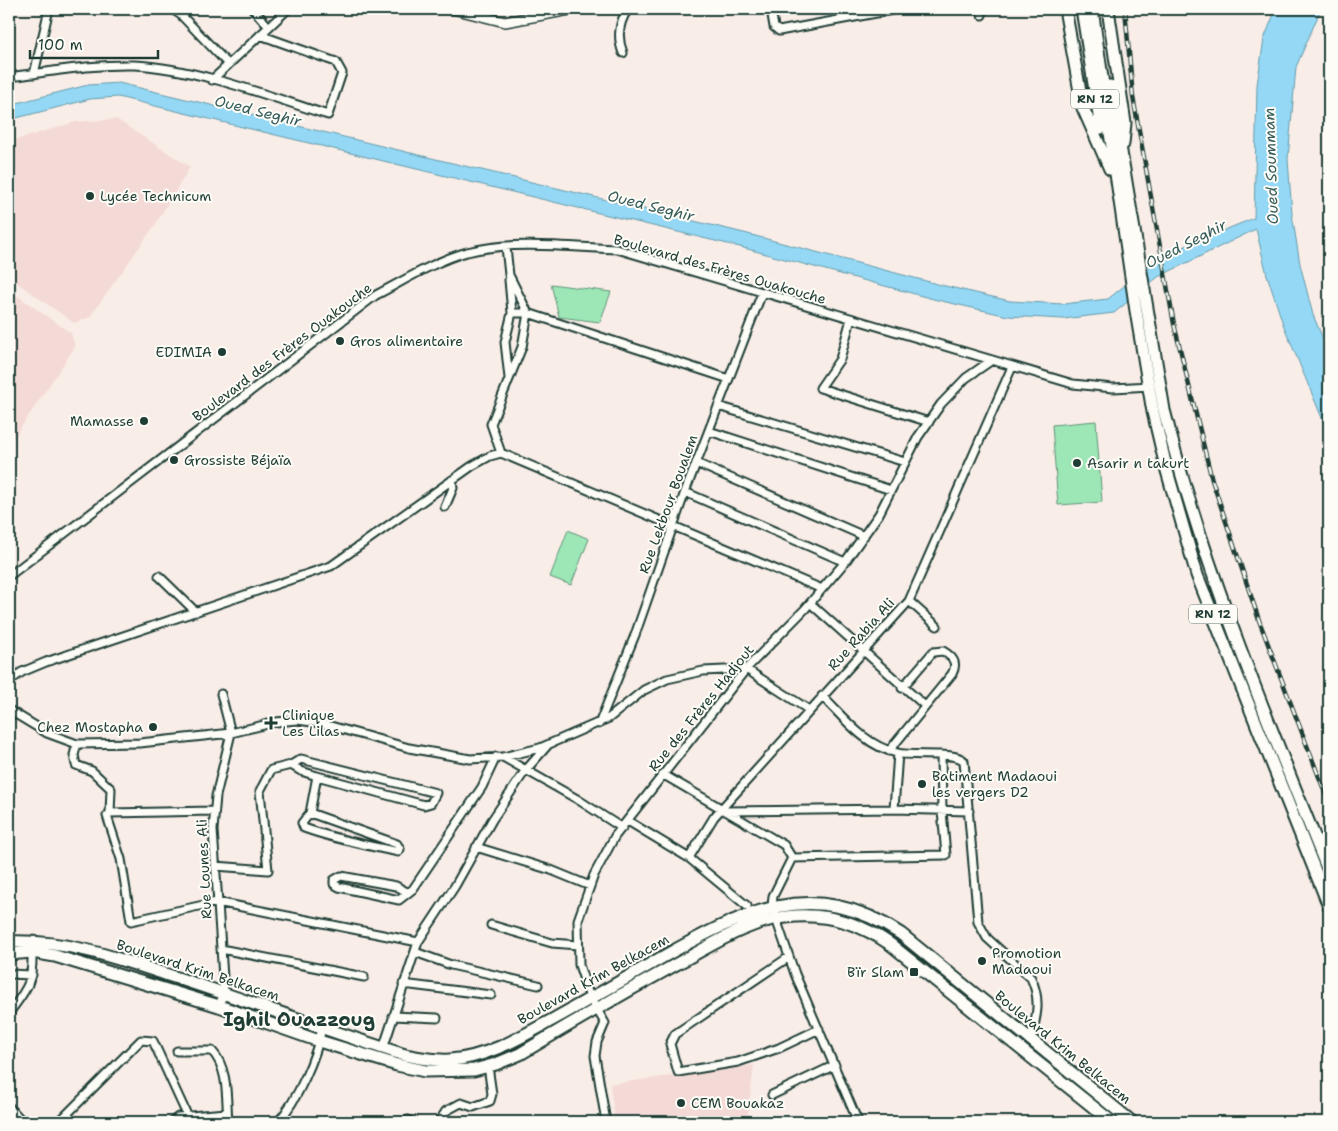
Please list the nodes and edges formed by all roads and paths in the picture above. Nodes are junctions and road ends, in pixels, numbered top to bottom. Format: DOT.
graph roads {
  1 [pos="49,9"];
  2 [pos="172,9"];
  3 [pos="253,9"];
  4 [pos="288,9"];
  5 [pos="453,9"];
  6 [pos="575,9"];
  7 [pos="628,9"];
  8 [pos="771,9"];
  9 [pos="898,9"];
  10 [pos="1065,9"];
  11 [pos="1082,9"];
  12 [pos="1092,9"];
  13 [pos="1100,9"];
  14 [pos="1108,9"];
  15 [pos="269,27"];
  16 [pos="260,35"];
  17 [pos="623,53"];
  18 [pos="227,64"];
  19 [pos="34,74"];
  20 [pos="9,77"];
  21 [pos="212,80"];
  22 [pos="1112,128"];
  23 [pos="1122,158"];
  24 [pos="1118,187"];
  25 [pos="506,247"];
  26 [pos="1134,267"];
  27 [pos="509,275"];
  28 [pos="762,293"];
  29 [pos="520,313"];
  30 [pos="851,319"];
  31 [pos="992,360"];
  32 [pos="1012,367"];
  33 [pos="729,379"];
  34 [pos="509,380"];
  35 [pos="1154,385"];
  36 [pos="718,406"];
  37 [pos="929,422"];
  38 [pos="708,430"];
  39 [pos="501,453"];
  40 [pos="905,462"];
  41 [pos="696,463"];
  42 [pos="452,480"];
  43 [pos="891,490"];
  44 [pos="685,492"];
  45 [pos="445,507"];
  46 [pos="673,526"];
  47 [pos="864,536"];
  48 [pos="845,562"];
  49 [pos="9,576"];
  50 [pos="159,576"];
  51 [pos="822,589"];
  52 [pos="908,601"];
  53 [pos="810,603"];
  54 [pos="196,612"];
  55 [pos="937,626"];
  56 [pos="863,651"];
  57 [pos="746,669"];
  58 [pos="9,681"];
  59 [pos="902,688"];
  60 [pos="221,694"];
  61 [pos="822,696"];
  62 [pos="925,706"];
  63 [pos="9,710"];
  64 [pos="809,710"];
  65 [pos="599,724"];
  66 [pos="231,733"];
  67 [pos="76,744"];
  68 [pos="547,745"];
  69 [pos="889,751"];
  70 [pos="898,753"];
  71 [pos="941,756"];
  72 [pos="499,757"];
  73 [pos="291,765"];
  74 [pos="526,771"];
  75 [pos="664,774"];
  76 [pos="317,776"];
  77 [pos="894,809"];
  78 [pos="722,810"];
  79 [pos="214,811"];
  80 [pos="942,811"];
  81 [pos="970,811"];
  82 [pos="110,813"];
  83 [pos="310,813"];
  84 [pos="628,821"];
  85 [pos="622,828"];
  86 [pos="476,847"];
  87 [pos="689,858"];
  88 [pos="792,858"];
  89 [pos="215,866"];
  90 [pos="1329,873"];
  91 [pos="590,886"];
  92 [pos="407,892"];
  93 [pos="217,902"];
  94 [pos="747,906"];
  95 [pos="1329,906"];
  96 [pos="772,907"];
  97 [pos="775,919"];
  98 [pos="491,925"];
  99 [pos="9,942"];
  100 [pos="418,942"];
  101 [pos="578,945"];
  102 [pos="31,947"];
  103 [pos="221,949"];
  104 [pos="415,952"];
  105 [pos="9,954"];
  106 [pos="788,957"];
  107 [pos="9,974"];
  108 [pos="32,975"];
  109 [pos="364,977"];
  110 [pos="403,984"];
  111 [pos="538,985"];
  112 [pos="224,992"];
  113 [pos="491,995"];
  114 [pos="590,998"];
  115 [pos="219,1006"];
  116 [pos="597,1009"];
  117 [pos="9,1013"];
  118 [pos="393,1016"];
  119 [pos="437,1018"];
  120 [pos="322,1027"];
  121 [pos="819,1029"];
  122 [pos="1031,1038"];
  123 [pos="319,1041"];
  124 [pos="384,1049"];
  125 [pos="177,1051"];
  126 [pos="835,1065"];
  127 [pos="488,1066"];
  128 [pos="772,1096"];
  129 [pos="9,1107"];
  130 [pos="227,1113"];
  131 [pos="284,1116"];
  132 [pos="187,1120"];
  133 [pos="23,1122"];
  134 [pos="59,1122"];
  135 [pos="172,1122"];
  136 [pos="228,1122"];
  137 [pos="278,1122"];
  138 [pos="292,1122"];
  139 [pos="439,1122"];
  140 [pos="606,1122"];
  141 [pos="858,1122"];
  142 [pos="1112,1122"];
  143 [pos="1132,1122"];
  1 -- 19 [label="street"];
  2 -- 18 [label="street"];
  3 -- 15 [label="street"];
  4 -- 15 [label="street"];
  5 -- 6 [label="street"];
  7 -- 17 [label="street"];
  8 -- 9 [label="street"];
  10 -- 24 [label="main road"];
  11 -- 24 [label="main road, RN 12"];
  12 -- 22 [label="main road, RN 12"];
  13 -- 22 [label="main road, RN 12"];
  14 -- 23 [label="main road, RN 12"];
  15 -- 16 [label="street"];
  16 -- 18 [label="street"];
  16 -- 21 [label="street"];
  18 -- 21 [label="street"];
  19 -- 20 [label="street"];
  19 -- 21 [label="street"];
  22 -- 23 [label="main road, RN 12"];
  22 -- 24 [label="main road, RN 12"];
  23 -- 26 [label="main road, RN 12"];
  24 -- 26 [label="main road, RN 12"];
  25 -- 27 [label="street"];
  25 -- 28 [label="street, Boulevard des Frères Ouakouche"];
  25 -- 49 [label="street, Boulevard des Frères Ouakouche"];
  26 -- 35 [label="main road, RN 12"];
  27 -- 29 [label="street"];
  27 -- 29 [label="street"];
  28 -- 30 [label="street, Boulevard des Frères Ouakouche"];
  28 -- 33 [label="street, Rue Lekbour Boualem"];
  29 -- 33 [label="street"];
  29 -- 34 [label="street"];
  29 -- 34 [label="street"];
  30 -- 31 [label="street, Boulevard des Frères Ouakouche"];
  30 -- 37 [label="street"];
  31 -- 32 [label="street, Boulevard des Frères Ouakouche"];
  31 -- 37 [label="street, Rue des Frères Hadjout"];
  32 -- 35 [label="street, Boulevard des Frères Ouakouche"];
  32 -- 52 [label="street, Rue Rabia Ali"];
  33 -- 36 [label="street, Rue Lekbour Boualem"];
  34 -- 39 [label="street"];
  35 -- 90 [label="main road, RN 12"];
  35 -- 95 [label="main road, RN 12"];
  36 -- 38 [label="street, Rue Lekbour Boualem"];
  36 -- 40 [label="street"];
  37 -- 40 [label="street, Rue des Frères Hadjout"];
  38 -- 41 [label="street, Rue Lekbour Boualem"];
  38 -- 43 [label="street"];
  39 -- 42 [label="street"];
  39 -- 46 [label="street"];
  40 -- 43 [label="street, Rue des Frères Hadjout"];
  41 -- 44 [label="street, Rue Lekbour Boualem"];
  41 -- 47 [label="street"];
  42 -- 45 [label="street"];
  42 -- 54 [label="street"];
  43 -- 47 [label="street, Rue des Frères Hadjout"];
  44 -- 46 [label="street, Rue Lekbour Boualem"];
  44 -- 48 [label="street"];
  46 -- 51 [label="street"];
  46 -- 65 [label="street, Rue Lekbour Boualem"];
  47 -- 48 [label="street, Rue des Frères Hadjout"];
  48 -- 51 [label="street, Rue des Frères Hadjout"];
  50 -- 54 [label="street"];
  51 -- 53 [label="street, Rue des Frères Hadjout"];
  52 -- 55 [label="street"];
  52 -- 56 [label="street, Rue Rabia Ali"];
  53 -- 56 [label="street"];
  53 -- 57 [label="street, Rue des Frères Hadjout"];
  54 -- 58 [label="street"];
  56 -- 59 [label="street"];
  56 -- 61 [label="street, Rue Rabia Ali"];
  57 -- 64 [label="street"];
  57 -- 65 [label="street"];
  57 -- 75 [label="street, Rue des Frères Hadjout"];
  59 -- 62 [label="street"];
  59 -- 62 [label="street"];
  60 -- 66 [label="street"];
  61 -- 64 [label="street, Rue Rabia Ali"];
  61 -- 69 [label="street"];
  62 -- 69 [label="street"];
  63 -- 67 [label="street"];
  64 -- 78 [label="street, Rue Rabia Ali"];
  65 -- 68 [label="street"];
  66 -- 67 [label="street"];
  66 -- 72 [label="street"];
  66 -- 79 [label="street, Rue Lounes Ali"];
  67 -- 82 [label="street"];
  68 -- 72 [label="street"];
  68 -- 74 [label="street"];
  69 -- 70 [label="street"];
  70 -- 71 [label="street"];
  70 -- 77 [label="street"];
  71 -- 80 [label="street"];
  71 -- 81 [label="street"];
  72 -- 74 [label="street"];
  72 -- 92 [label="street"];
  73 -- 76 [label="street"];
  73 -- 76 [label="street"];
  73 -- 89 [label="street"];
  74 -- 85 [label="street"];
  74 -- 86 [label="street"];
  75 -- 78 [label="street"];
  75 -- 84 [label="street, Rue des Frères Hadjout"];
  76 -- 83 [label="street"];
  77 -- 78 [label="street"];
  77 -- 80 [label="street"];
  78 -- 87 [label="street, Rue Rabia Ali"];
  78 -- 88 [label="street"];
  79 -- 82 [label="street"];
  79 -- 89 [label="street, Rue Lounes Ali"];
  80 -- 81 [label="street"];
  80 -- 88 [label="street"];
  81 -- 122 [label="street"];
  82 -- 93 [label="street"];
  83 -- 83 [label="street"];
  84 -- 85 [label="street, Rue des Frères Hadjout"];
  84 -- 87 [label="street"];
  85 -- 91 [label="street, Rue des Frères Hadjout"];
  86 -- 91 [label="street"];
  86 -- 100 [label="street"];
  87 -- 94 [label="street"];
  88 -- 96 [label="street"];
  89 -- 93 [label="street, Rue Lounes Ali"];
  91 -- 101 [label="street, Rue des Frères Hadjout"];
  92 -- 92 [label="street"];
  93 -- 100 [label="street"];
  93 -- 103 [label="street, Rue Lounes Ali"];
  96 -- 97 [label="street"];
  96 -- 114 [label="main road, Boulevard Krim Belkacem"];
  96 -- 122 [label="main road, Boulevard Krim Belkacem"];
  97 -- 106 [label="street"];
  97 -- 116 [label="main road, Boulevard Krim Belkacem"];
  97 -- 142 [label="main road, Boulevard Krim Belkacem"];
  98 -- 101 [label="street"];
  99 -- 102 [label="main road, Boulevard Krim Belkacem"];
  100 -- 104 [label="street"];
  101 -- 114 [label="street, Rue des Frères Hadjout"];
  102 -- 105 [label="main road, Boulevard Krim Belkacem"];
  102 -- 108 [label="street"];
  102 -- 112 [label="main road, Boulevard Krim Belkacem"];
  102 -- 115 [label="main road, Boulevard Krim Belkacem"];
  103 -- 109 [label="street"];
  103 -- 112 [label="street, Rue Lounes Ali"];
  104 -- 110 [label="street"];
  104 -- 111 [label="street"];
  106 -- 121 [label="street"];
  106 -- 121 [label="street"];
  107 -- 108 [label="street"];
  108 -- 117 [label="street"];
  110 -- 113 [label="street"];
  110 -- 118 [label="street"];
  112 -- 115 [label="street, Rue Lounes Ali"];
  112 -- 120 [label="main road, Boulevard Krim Belkacem"];
  114 -- 116 [label="street, Rue des Frères Hadjout"];
  114 -- 124 [label="main road, Boulevard Krim Belkacem"];
  115 -- 123 [label="main road, Boulevard Krim Belkacem"];
  116 -- 127 [label="main road, Boulevard Krim Belkacem"];
  116 -- 140 [label="street, Rue des Frères Hadjout"];
  118 -- 119 [label="street"];
  118 -- 124 [label="street"];
  120 -- 123 [label="street"];
  120 -- 124 [label="main road, Boulevard Krim Belkacem"];
  121 -- 126 [label="street"];
  122 -- 143 [label="main road, Boulevard Krim Belkacem"];
  123 -- 127 [label="main road, Boulevard Krim Belkacem"];
  123 -- 131 [label="street"];
  125 -- 130 [label="street"];
  126 -- 128 [label="street"];
  126 -- 141 [label="street"];
  127 -- 139 [label="street"];
  129 -- 133 [label="street"];
  130 -- 132 [label="street"];
  130 -- 136 [label="street"];
  131 -- 137 [label="street"];
  131 -- 138 [label="street"];
  132 -- 134 [label="street"];
  132 -- 135 [label="street"];
}
